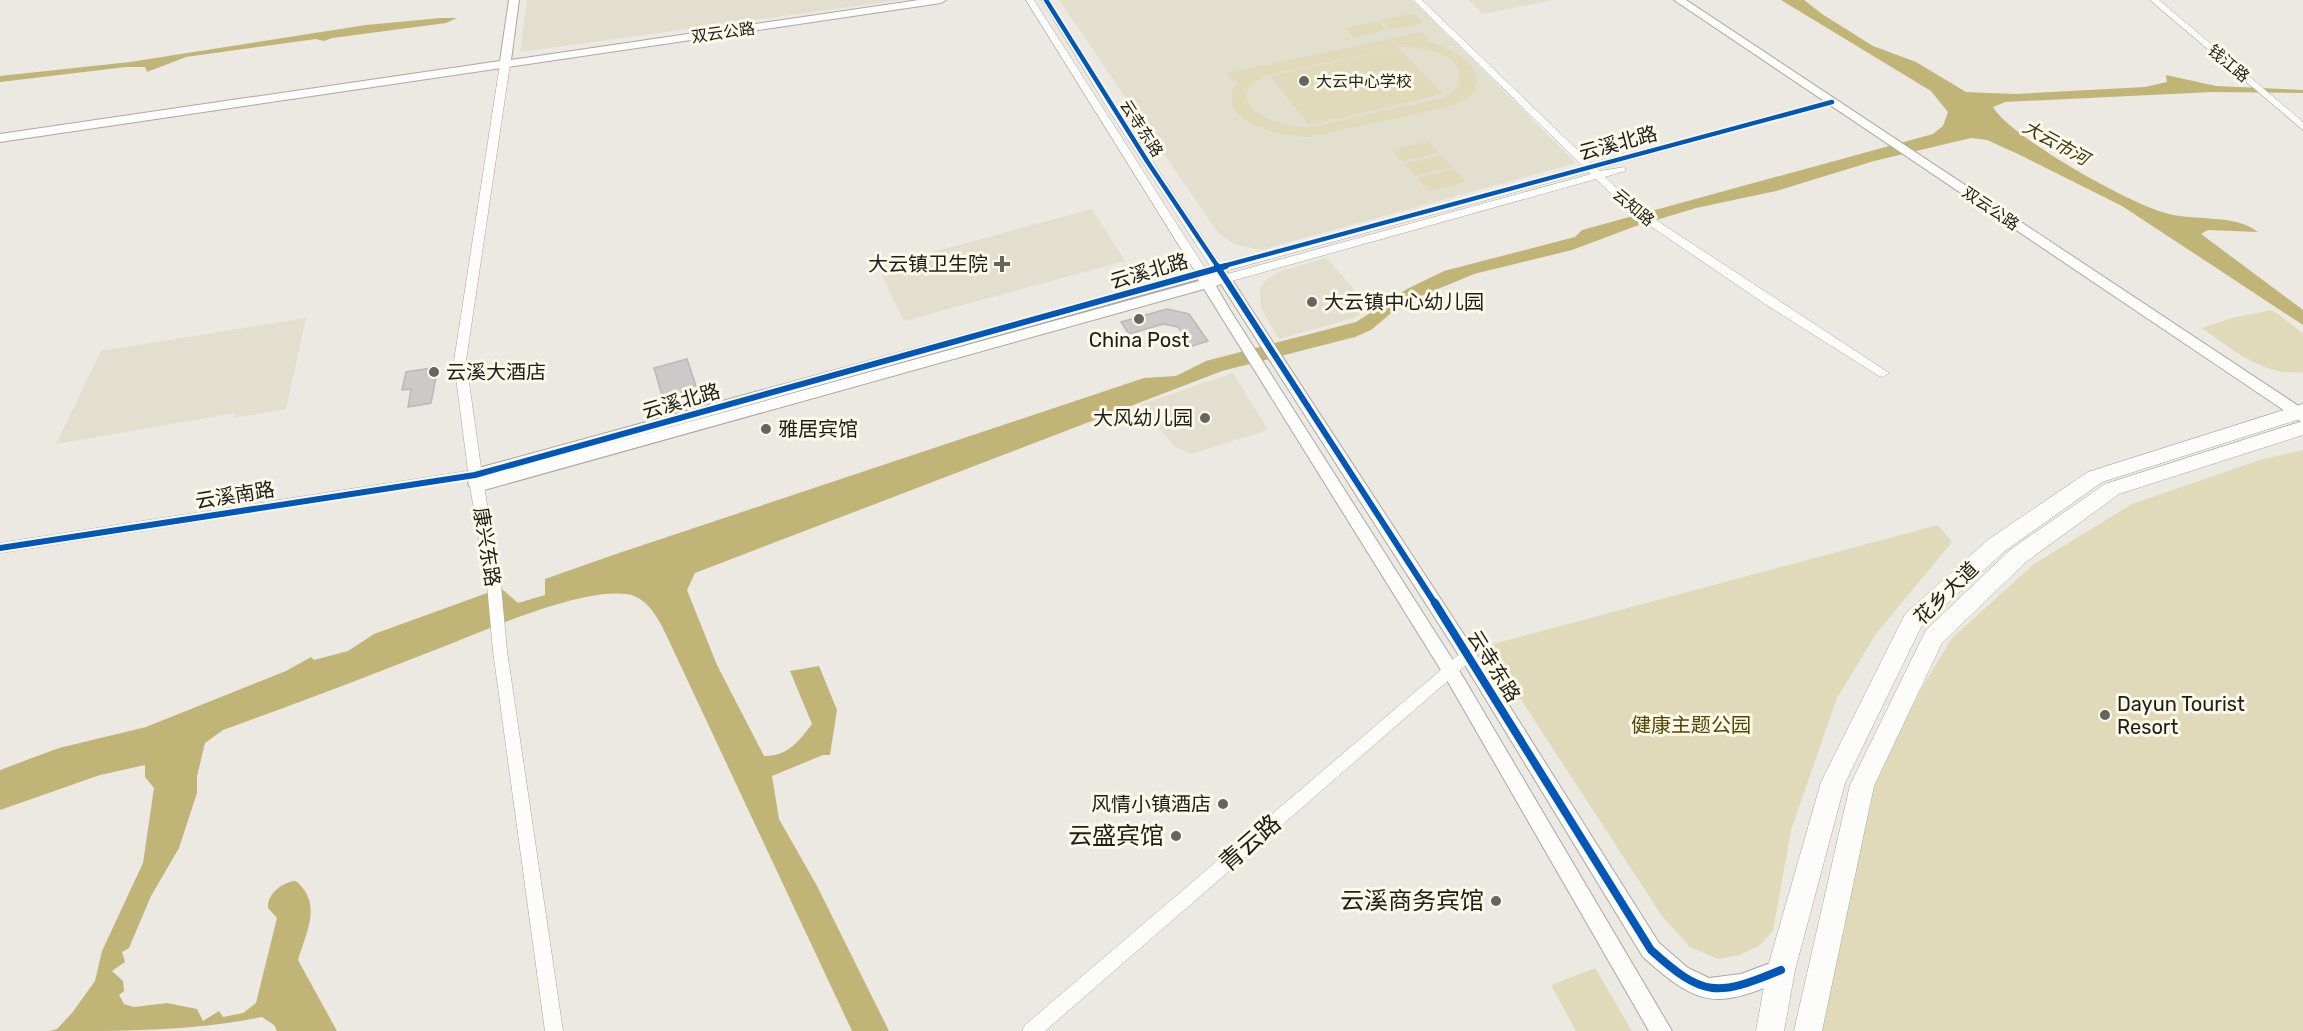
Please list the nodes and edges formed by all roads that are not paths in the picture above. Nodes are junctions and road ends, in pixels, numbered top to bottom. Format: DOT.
graph roads {
  1 [pos="514,0"];
  2 [pos="941,0"];
  3 [pos="1030,0"];
  4 [pos="1046,0"];
  5 [pos="1417,0"];
  6 [pos="1679,0"];
  7 [pos="2154,0"];
  8 [pos="505,64"];
  9 [pos="1837,105"];
  10 [pos="2303,127"];
  11 [pos="0,138"];
  12 [pos="1593,172"];
  13 [pos="1221,274"];
  14 [pos="1205,278"];
  15 [pos="1883,373"];
  16 [pos="2302,417"];
  17 [pos="476,480"];
  18 [pos="0,548"];
  19 [pos="1468,655"];
  20 [pos="1450,670"];
  21 [pos="1781,970"];
  22 [pos="554,1031"];
  23 [pos="1031,1031"];
  24 [pos="1661,1031"];
  25 [pos="1770,1031"];
  26 [pos="1808,1031"];
  1 -- 8 [label="street"];
  2 -- 8 [label="street, 双云公路"];
  3 -- 14 [label="street, 云寺东路"];
  4 -- 13 [label="street, 云寺东路"];
  5 -- 12 [label="street, 云知路"];
  6 -- 9 [label="street, 双云公路"];
  7 -- 10 [label="street, 钱江路"];
  8 -- 11 [label="street, 双云公路"];
  8 -- 17 [label="street, 康兴东路"];
  9 -- 12 [label="street, 云溪北路"];
  9 -- 16 [label="street, 双云公路"];
  12 -- 13 [label="street, 云溪北路"];
  12 -- 15 [label="street, 云知路"];
  13 -- 14 [label="street, 云溪北路"];
  13 -- 19 [label="street, 云寺东路"];
  14 -- 17 [label="street, 云溪北路"];
  14 -- 20 [label="street, 云寺东路"];
  16 -- 21 [label="main road, 花乡大道"];
  16 -- 26 [label="main road, 花乡大道"];
  17 -- 18 [label="street, 云溪南路"];
  17 -- 22 [label="street, 康兴东路"];
  19 -- 20 [label="street, 青云路"];
  19 -- 21 [label="street, 云寺东路"];
  20 -- 23 [label="street, 青云路"];
  20 -- 24 [label="street, 云寺东路"];
  21 -- 25 [label="main road, 花乡大道"];
}
